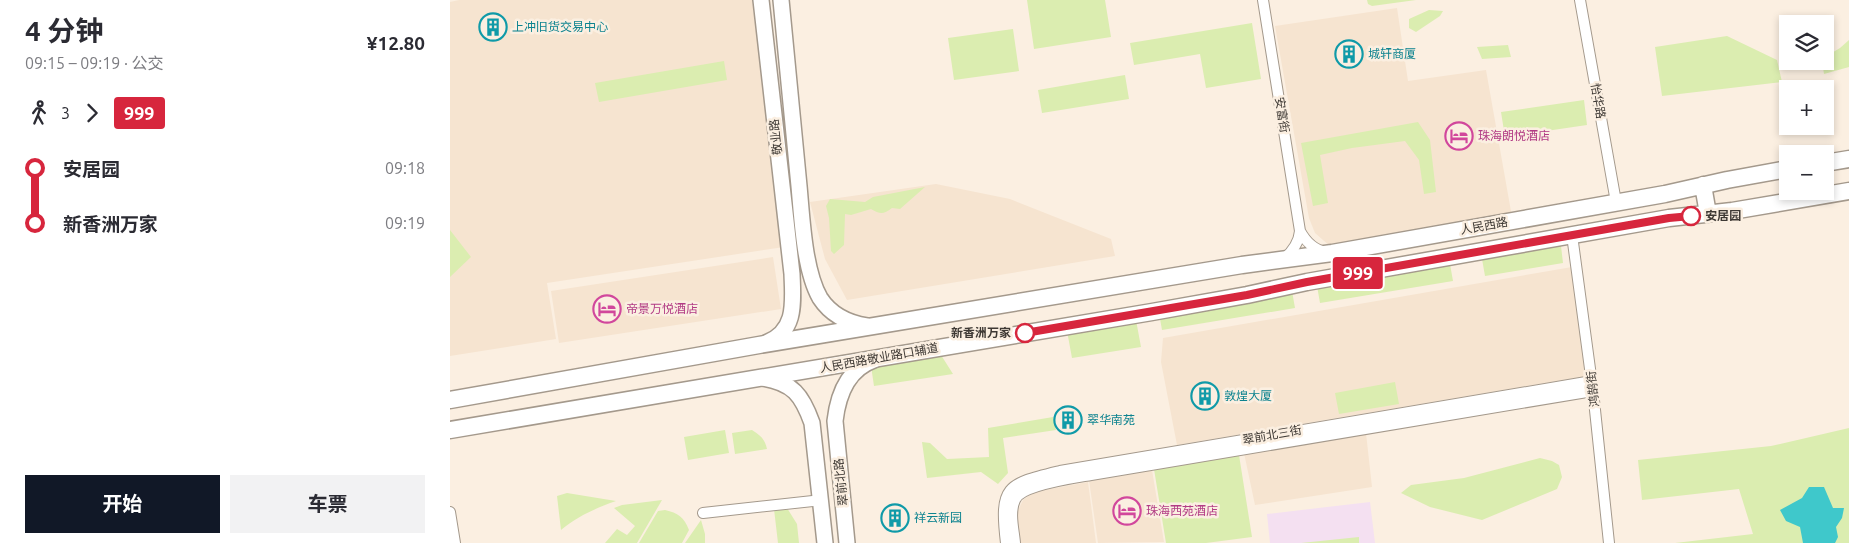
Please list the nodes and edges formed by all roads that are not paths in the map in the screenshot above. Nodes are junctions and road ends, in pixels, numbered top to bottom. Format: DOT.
graph roads {
  1 [pos="761,0"];
  2 [pos="781,0"];
  3 [pos="1263,0"];
  4 [pos="1580,0"];
  5 [pos="1849,159"];
  6 [pos="1834,162"];
  7 [pos="1779,172"];
  8 [pos="1703,185"];
  9 [pos="1849,191"];
  10 [pos="1616,202"];
  11 [pos="1708,214"];
  12 [pos="1300,231"];
  13 [pos="1572,235"];
  14 [pos="1332,253"];
  15 [pos="1283,260"];
  16 [pos="1307,282"];
  17 [pos="876,327"];
  18 [pos="760,345"];
  19 [pos="880,358"];
  20 [pos="762,378"];
  21 [pos="1593,386"];
  22 [pos="450,400"];
  23 [pos="450,430"];
  24 [pos="822,500"];
  25 [pos="450,512"];
  26 [pos="703,512"];
  27 [pos="455,543"];
  28 [pos="825,543"];
  29 [pos="847,543"];
  30 [pos="1006,543"];
  31 [pos="1015,543"];
  32 [pos="1609,543"];
  1 -- 18 [label="main road, 敬业路"];
  2 -- 17 [label="main road, 敬业路"];
  3 -- 12 [label="street, 安富街"];
  4 -- 10 [label="street, 怡华路"];
  5 -- 6 [label="main road"];
  7 -- 8 [label="main road, 人民西路"];
  8 -- 10 [label="main road, 人民西路"];
  8 -- 11 [label="main road"];
  9 -- 11 [label="main road, 人民西路"];
  10 -- 14 [label="main road, 人民西路"];
  11 -- 13 [label="main road, 人民西路"];
  12 -- 14 [label="street"];
  12 -- 15 [label="street"];
  13 -- 16 [label="main road, 人民西路"];
  13 -- 21 [label="street, 鸿鹄街"];
  14 -- 15 [label="main road, 人民西路"];
  15 -- 17 [label="main road"];
  16 -- 19 [label="main road, 人民西路敬业路口辅道"];
  17 -- 18 [label="main road"];
  18 -- 22 [label="main road"];
  19 -- 20 [label="main road, 人民西路敬业路口辅道"];
  19 -- 29 [label="main road, 翠前北路"];
  20 -- 23 [label="main road, 人民西路敬业路口辅道"];
  20 -- 24 [label="main road, 翠前北路"];
  21 -- 30 [label="street, 翠前北三街"];
  21 -- 31 [label="street, 翠前北三街"];
  21 -- 32 [label="street, 鸿鹄街"];
  24 -- 26 [label="street"];
  24 -- 28 [label="main road, 翠前北路"];
  25 -- 27 [label="street"];
}
